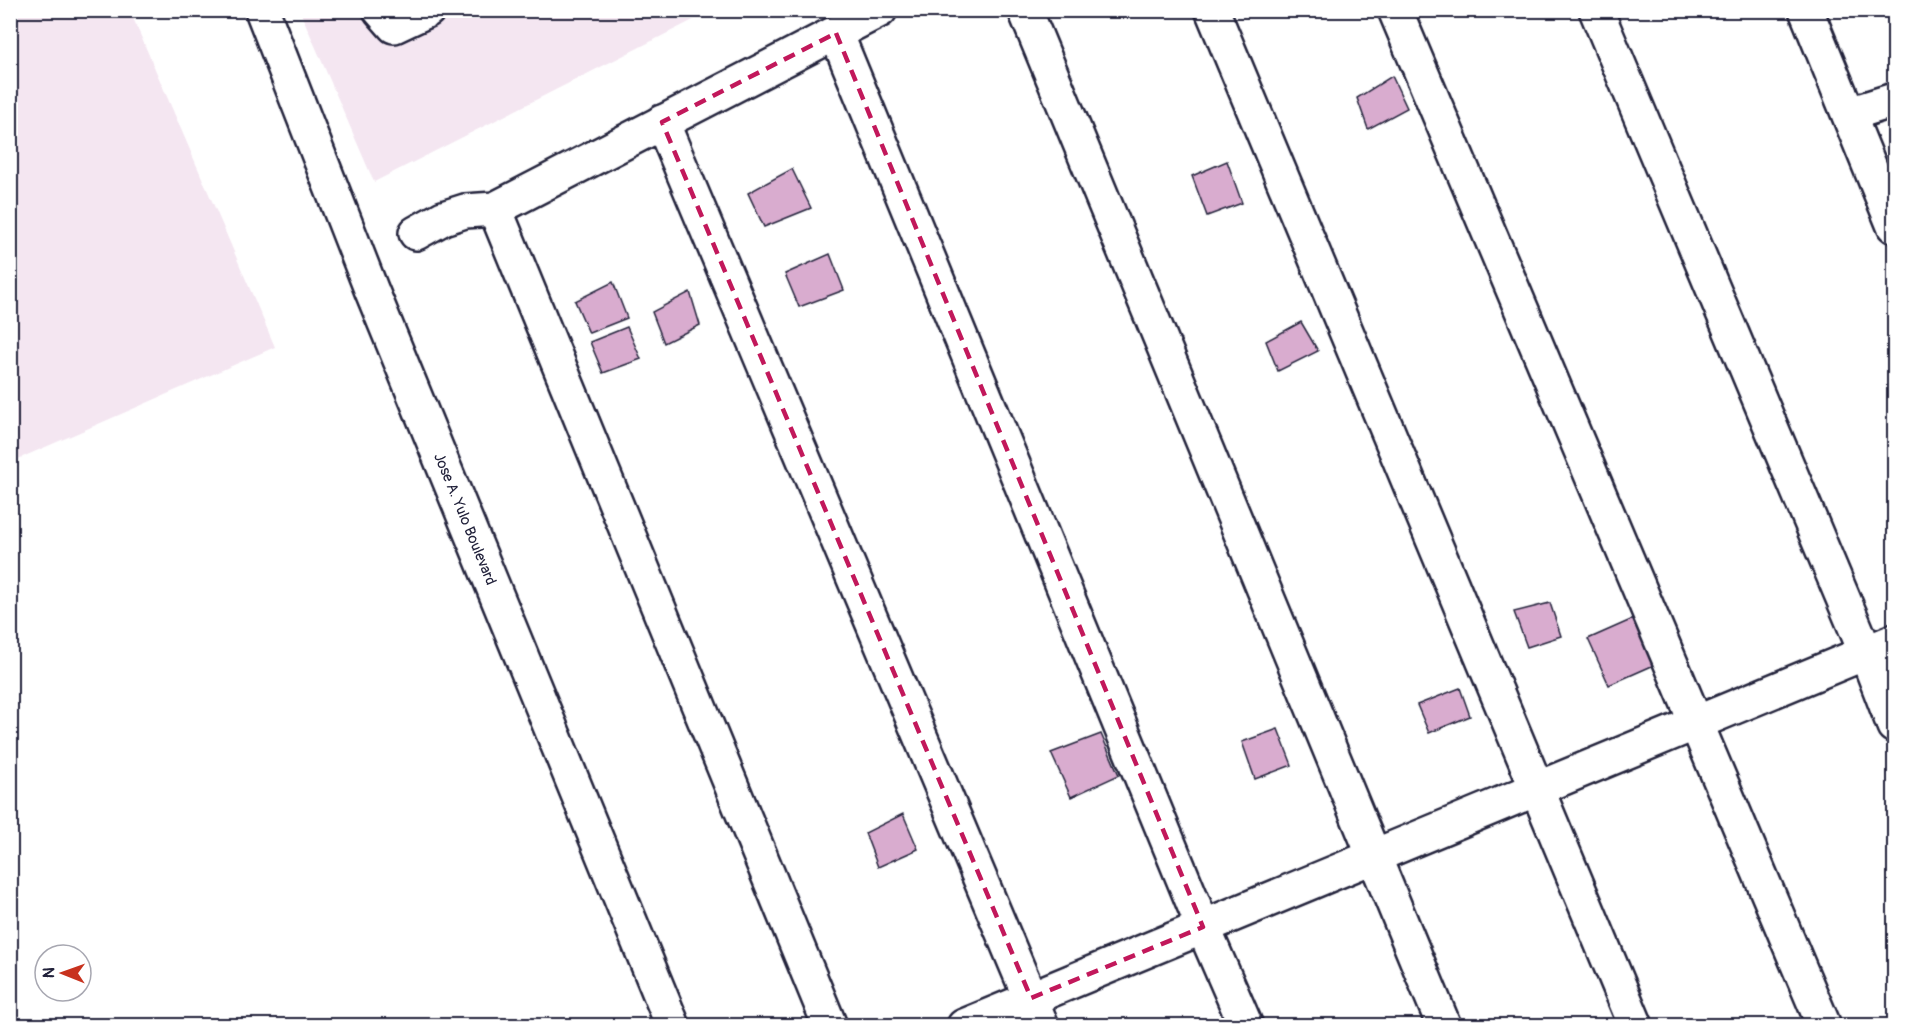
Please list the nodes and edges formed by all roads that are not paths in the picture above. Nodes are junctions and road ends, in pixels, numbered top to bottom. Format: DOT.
graph roads {
  1 [pos="262,10"];
  2 [pos="380,10"];
  3 [pos="428,10"];
  4 [pos="880,10"];
  5 [pos="1024,10"];
  6 [pos="1212,10"];
  7 [pos="1395,10"];
  8 [pos="1596,10"];
  9 [pos="1806,10"];
  10 [pos="836,33"];
  11 [pos="1894,100"];
  12 [pos="1849,114"];
  13 [pos="662,122"];
  14 [pos="495,209"];
  15 [pos="1894,226"];
  16 [pos="416,233"];
  17 [pos="1880,647"];
  18 [pos="1697,723"];
  19 [pos="1894,726"];
  20 [pos="1537,789"];
  21 [pos="1375,856"];
  22 [pos="1203,927"];
  23 [pos="1036,1012"];
  24 [pos="673,1026"];
  25 [pos="830,1026"];
  26 [pos="964,1026"];
  27 [pos="1246,1026"];
  28 [pos="1444,1026"];
  29 [pos="1636,1026"];
  30 [pos="1824,1026"];
  1 -- 24 [label="street, Jose A. Yulo Boulevard"];
  2 -- 3 [label="street"];
  4 -- 10 [label="street"];
  5 -- 21 [label="street"];
  6 -- 20 [label="street"];
  7 -- 18 [label="street"];
  8 -- 17 [label="street"];
  9 -- 12 [label="street"];
  10 -- 13 [label="street"];
  10 -- 22 [label="street"];
  11 -- 12 [label="street"];
  12 -- 15 [label="street"];
  13 -- 14 [label="street"];
  13 -- 23 [label="street"];
  14 -- 16 [label="street"];
  14 -- 25 [label="street"];
  17 -- 18 [label="street"];
  17 -- 19 [label="street"];
  18 -- 20 [label="street"];
  18 -- 30 [label="street"];
  20 -- 21 [label="street"];
  20 -- 29 [label="street"];
  21 -- 22 [label="street"];
  21 -- 28 [label="street"];
  22 -- 23 [label="street"];
  22 -- 27 [label="street"];
  23 -- 26 [label="street"];
}
